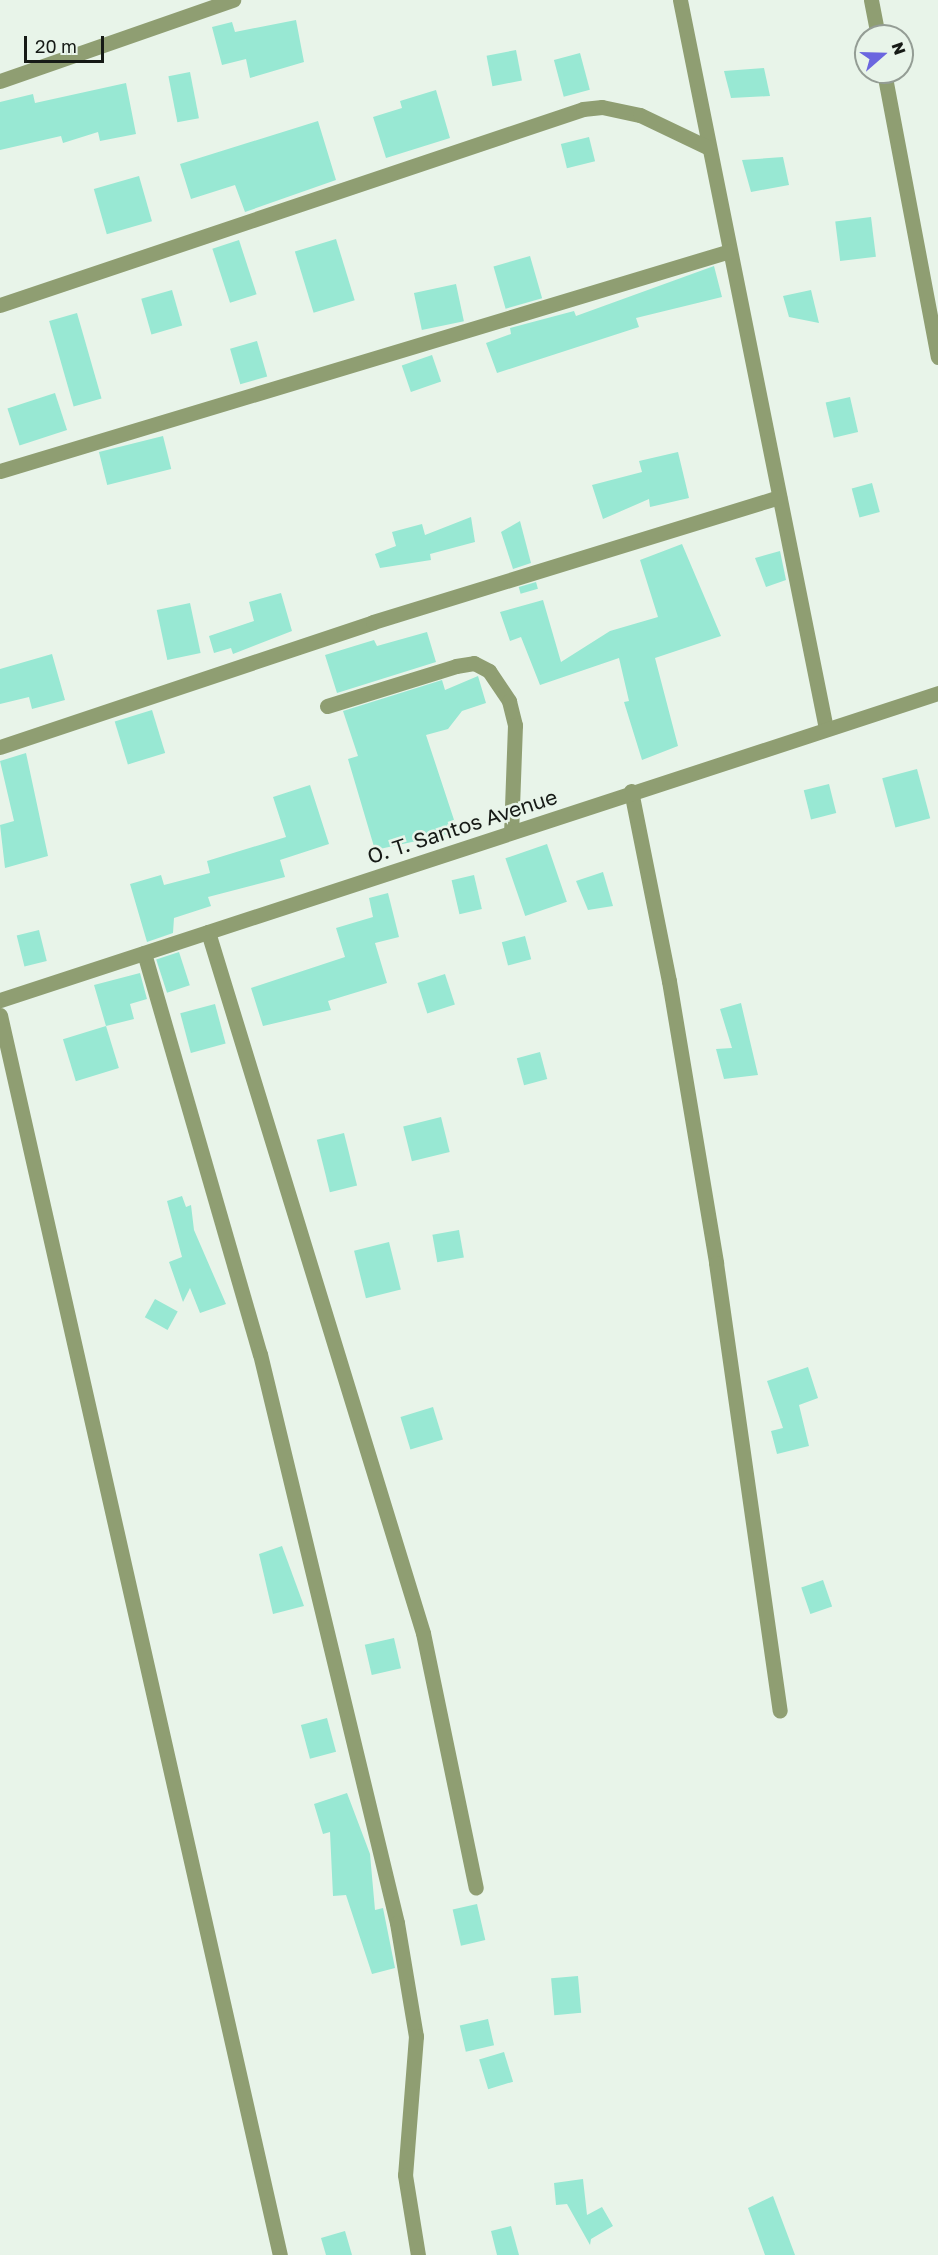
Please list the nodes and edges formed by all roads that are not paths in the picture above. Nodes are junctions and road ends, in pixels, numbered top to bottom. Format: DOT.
graph roads {
  1 [pos="233,0"];
  2 [pos="680,0"];
  3 [pos="871,0"];
  4 [pos="876,24"];
  5 [pos="0,81"];
  6 [pos="886,84"];
  7 [pos="709,148"];
  8 [pos="730,251"];
  9 [pos="0,305"];
  10 [pos="938,357"];
  11 [pos="0,471"];
  12 [pos="779,497"];
  13 [pos="938,693"];
  14 [pos="327,706"];
  15 [pos="826,729"];
  16 [pos="0,747"];
  17 [pos="631,791"];
  18 [pos="511,832"];
  19 [pos="208,932"];
  20 [pos="144,952"];
  21 [pos="0,1000"];
  22 [pos="0,1015"];
  23 [pos="780,1710"];
  24 [pos="476,1888"];
  25 [pos="280,2255"];
  26 [pos="418,2255"];
  1 -- 5 [label="street"];
  2 -- 7 [label="street"];
  3 -- 4 [label="street"];
  6 -- 10 [label="street"];
  7 -- 8 [label="street"];
  7 -- 9 [label="street"];
  8 -- 11 [label="street"];
  8 -- 12 [label="street"];
  12 -- 15 [label="street"];
  12 -- 16 [label="street"];
  13 -- 15 [label="street, O. T. Santos Avenue"];
  14 -- 18 [label="street"];
  15 -- 17 [label="street, O. T. Santos Avenue"];
  17 -- 18 [label="street, O. T. Santos Avenue"];
  17 -- 23 [label="street"];
  18 -- 19 [label="street, O. T. Santos Avenue"];
  19 -- 20 [label="street, O. T. Santos Avenue"];
  19 -- 24 [label="street"];
  20 -- 21 [label="street, O. T. Santos Avenue"];
  20 -- 26 [label="street"];
  22 -- 25 [label="street"];
}
